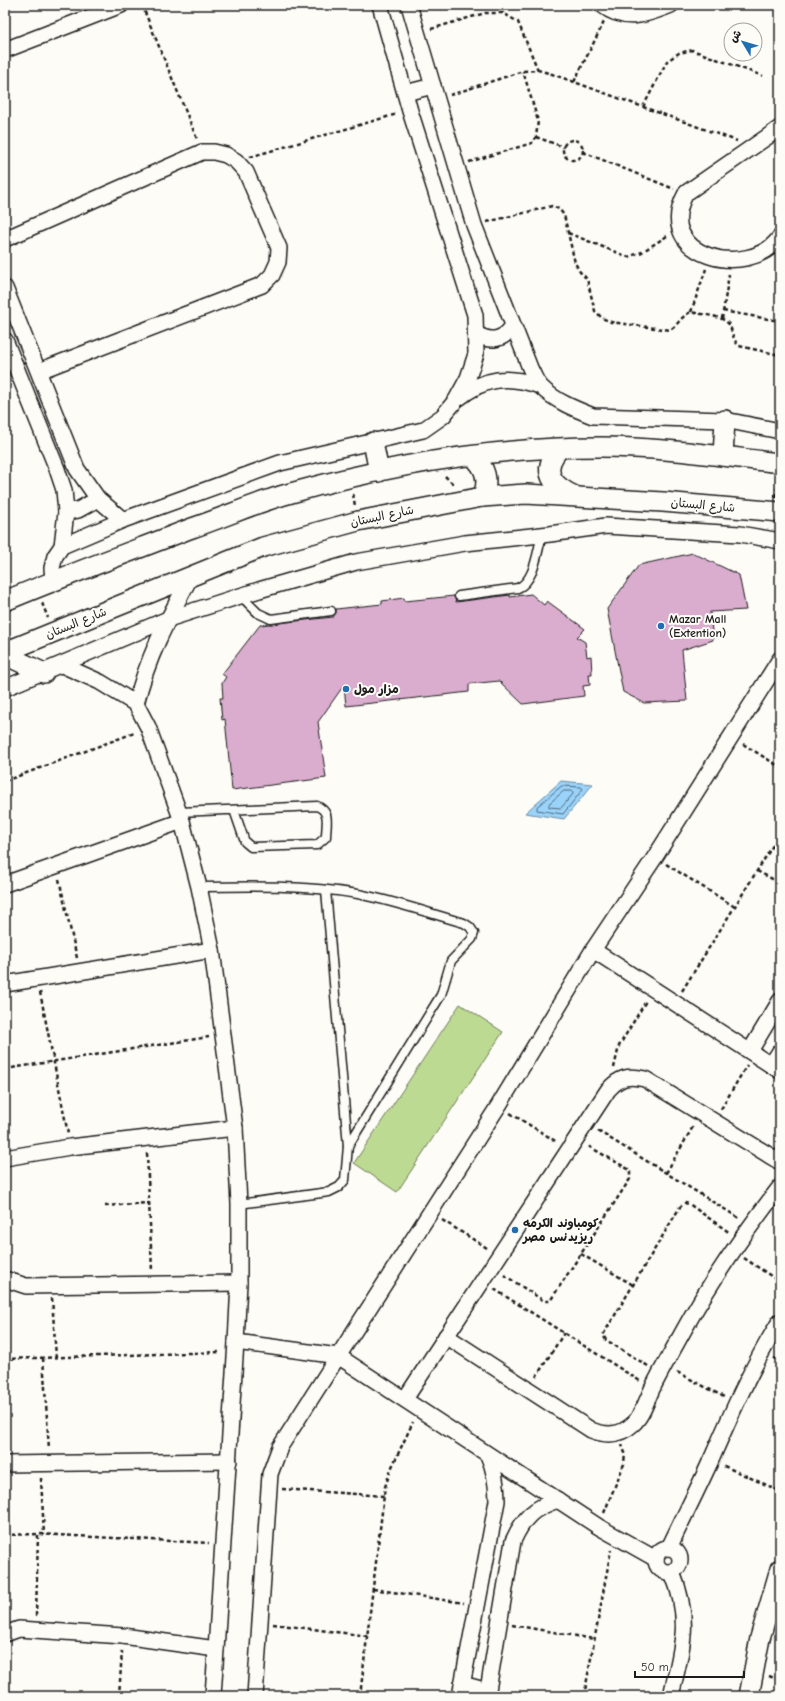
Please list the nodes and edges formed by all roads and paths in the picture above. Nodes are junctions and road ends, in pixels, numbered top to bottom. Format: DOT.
graph roads {
  1 [pos="122,5"];
  2 [pos="142,5"];
  3 [pos="380,5"];
  4 [pos="409,5"];
  5 [pos="502,5"];
  6 [pos="670,5"];
  7 [pos="606,8"];
  8 [pos="503,13"];
  9 [pos="417,33"];
  10 [pos="5,50"];
  11 [pos="538,70"];
  12 [pos="523,71"];
  13 [pos="762,76"];
  14 [pos="574,82"];
  15 [pos="405,93"];
  16 [pos="435,93"];
  17 [pos="643,107"];
  18 [pos="410,111"];
  19 [pos="780,128"];
  20 [pos="536,137"];
  21 [pos="564,147"];
  22 [pos="753,147"];
  23 [pos="202,152"];
  24 [pos="583,152"];
  25 [pos="236,161"];
  26 [pos="457,165"];
  27 [pos="686,194"];
  28 [pos="474,225"];
  29 [pos="679,229"];
  30 [pos="568,232"];
  31 [pos="779,238"];
  32 [pos="5,239"];
  33 [pos="711,256"];
  34 [pos="732,260"];
  35 [pos="779,262"];
  36 [pos="5,288"];
  37 [pos="723,311"];
  38 [pos="691,312"];
  39 [pos="722,319"];
  40 [pos="780,320"];
  41 [pos="513,325"];
  42 [pos="477,334"];
  43 [pos="5,340"];
  44 [pos="780,355"];
  45 [pos="39,370"];
  46 [pos="540,386"];
  47 [pos="456,400"];
  48 [pos="725,420"];
  49 [pos="780,431"];
  50 [pos="373,442"];
  51 [pos="558,449"];
  52 [pos="472,456"];
  53 [pos="723,456"];
  54 [pos="776,470"];
  55 [pos="379,472"];
  56 [pos="350,477"];
  57 [pos="780,478"];
  58 [pos="482,497"];
  59 [pos="577,497"];
  60 [pos="98,499"];
  61 [pos="66,512"];
  62 [pos="780,512"];
  63 [pos="123,520"];
  64 [pos="358,521"];
  65 [pos="542,535"];
  66 [pos="780,541"];
  67 [pos="62,546"];
  68 [pos="191,576"];
  69 [pos="45,584"];
  70 [pos="241,596"];
  71 [pos="459,596"];
  72 [pos="5,601"];
  73 [pos="331,611"];
  74 [pos="168,619"];
  75 [pos="53,632"];
  76 [pos="5,653"];
  77 [pos="780,659"];
  78 [pos="62,665"];
  79 [pos="44,673"];
  80 [pos="5,688"];
  81 [pos="136,704"];
  82 [pos="148,727"];
  83 [pos="731,736"];
  84 [pos="780,767"];
  85 [pos="5,781"];
  86 [pos="234,810"];
  87 [pos="180,817"];
  88 [pos="780,834"];
  89 [pos="655,858"];
  90 [pos="56,865"];
  91 [pos="757,871"];
  92 [pos="780,883"];
  93 [pos="5,884"];
  94 [pos="199,887"];
  95 [pos="326,890"];
  96 [pos="735,906"];
  97 [pos="212,950"];
  98 [pos="593,950"];
  99 [pos="80,972"];
  100 [pos="38,979"];
  101 [pos="5,984"];
  102 [pos="654,988"];
  103 [pos="780,1001"];
  104 [pos="675,1003"];
  105 [pos="223,1035"];
  106 [pos="780,1051"];
  107 [pos="752,1053"];
  108 [pos="54,1061"];
  109 [pos="5,1068"];
  110 [pos="776,1068"];
  111 [pos="615,1082"];
  112 [pos="499,1105"];
  113 [pos="707,1118"];
  114 [pos="586,1124"];
  115 [pos="235,1128"];
  116 [pos="146,1138"];
  117 [pos="572,1144"];
  118 [pos="70,1146"];
  119 [pos="348,1146"];
  120 [pos="5,1158"];
  121 [pos="780,1162"];
  122 [pos="666,1173"];
  123 [pos="780,1187"];
  124 [pos="149,1203"];
  125 [pos="239,1204"];
  126 [pos="105,1206"];
  127 [pos="430,1212"];
  128 [pos="751,1226"];
  129 [pos="737,1245"];
  130 [pos="581,1254"];
  131 [pos="495,1262"];
  132 [pos="5,1279"];
  133 [pos="482,1282"];
  134 [pos="780,1282"];
  135 [pos="239,1283"];
  136 [pos="153,1284"];
  137 [pos="633,1285"];
  138 [pos="51,1286"];
  139 [pos="780,1321"];
  140 [pos="564,1333"];
  141 [pos="446,1336"];
  142 [pos="236,1347"];
  143 [pos="338,1356"];
  144 [pos="43,1358"];
  145 [pos="56,1358"];
  146 [pos="5,1359"];
  147 [pos="662,1370"];
  148 [pos="652,1389"];
  149 [pos="529,1390"];
  150 [pos="405,1400"];
  151 [pos="735,1403"];
  152 [pos="420,1409"];
  153 [pos="613,1435"];
  154 [pos="488,1455"];
  155 [pos="711,1460"];
  156 [pos="228,1461"];
  157 [pos="5,1464"];
  158 [pos="45,1464"];
  159 [pos="270,1489"];
  160 [pos="780,1491"];
  161 [pos="384,1496"];
  162 [pos="558,1500"];
  163 [pos="598,1527"];
  164 [pos="38,1534"];
  165 [pos="5,1535"];
  166 [pos="44,1535"];
  167 [pos="614,1536"];
  168 [pos="223,1544"];
  169 [pos="669,1548"];
  170 [pos="656,1559"];
  171 [pos="780,1569"];
  172 [pos="672,1572"];
  173 [pos="373,1589"];
  174 [pos="476,1605"];
  175 [pos="260,1623"];
  176 [pos="500,1623"];
  177 [pos="36,1630"];
  178 [pos="5,1634"];
  179 [pos="123,1636"];
  180 [pos="368,1636"];
  181 [pos="594,1639"];
  182 [pos="216,1649"];
  183 [pos="780,1671"];
  184 [pos="767,1674"];
  185 [pos="461,1690"];
  186 [pos="488,1693"];
  187 [pos="119,1696"];
  188 [pos="213,1696"];
  189 [pos="255,1696"];
  190 [pos="360,1696"];
  191 [pos="584,1696"];
  192 [pos="671,1696"];
  193 [pos="749,1696"];
  1 -- 10 [label="street"];
  2 -- 23 [label="path"];
  3 -- 15 [label="street"];
  4 -- 9 [label="street"];
  5 -- 8 [label="path"];
  6 -- 7 [label="street"];
  7 -- 14 [label="path"];
  8 -- 9 [label="path"];
  8 -- 11 [label="path"];
  9 -- 16 [label="street"];
  11 -- 12 [label="path"];
  11 -- 14 [label="path"];
  12 -- 16 [label="path"];
  12 -- 20 [label="path"];
  13 -- 17 [label="path"];
  14 -- 17 [label="path"];
  15 -- 16 [label="street"];
  15 -- 18 [label="street"];
  16 -- 26 [label="street"];
  17 -- 22 [label="path"];
  18 -- 25 [label="path"];
  18 -- 42 [label="street"];
  19 -- 22 [label="street"];
  20 -- 21 [label="path"];
  20 -- 26 [label="path"];
  21 -- 24 [label="path"];
  21 -- 24 [label="path"];
  22 -- 27 [label="street"];
  23 -- 25 [label="street"];
  23 -- 32 [label="street"];
  24 -- 27 [label="path"];
  25 -- 45 [label="street"];
  26 -- 28 [label="street"];
  27 -- 29 [label="street"];
  28 -- 30 [label="path"];
  28 -- 41 [label="street"];
  29 -- 30 [label="path"];
  29 -- 33 [label="street"];
  30 -- 38 [label="path"];
  31 -- 34 [label="street"];
  31 -- 35 [label="path"];
  33 -- 34 [label="street"];
  33 -- 38 [label="path"];
  34 -- 37 [label="path"];
  35 -- 40 [label="path"];
  36 -- 45 [label="street"];
  37 -- 39 [label="path"];
  37 -- 40 [label="path"];
  38 -- 39 [label="path"];
  39 -- 44 [label="path"];
  41 -- 42 [label="street"];
  41 -- 46 [label="street"];
  42 -- 47 [label="street"];
  43 -- 61 [label="street"];
  45 -- 60 [label="street"];
  46 -- 47 [label="street"];
  46 -- 48 [label="street"];
  47 -- 50 [label="street"];
  48 -- 49 [label="street"];
  48 -- 53 [label="street"];
  50 -- 55 [label="street"];
  50 -- 63 [label="street"];
  51 -- 52 [label="street"];
  51 -- 53 [label="street"];
  51 -- 59 [label="street"];
  52 -- 55 [label="street"];
  52 -- 58 [label="street"];
  53 -- 54 [label="street"];
  54 -- 57 [label="path"];
  55 -- 56 [label="street"];
  56 -- 64 [label="path"];
  56 -- 69 [label="street"];
  58 -- 59 [label="street, شارع البستان"];
  58 -- 64 [label="street, شارع البستان"];
  59 -- 62 [label="street, شارع البستان"];
  60 -- 61 [label="street"];
  60 -- 63 [label="street"];
  61 -- 67 [label="street"];
  63 -- 67 [label="street"];
  64 -- 68 [label="street, شارع البستان"];
  65 -- 66 [label="street"];
  65 -- 70 [label="street"];
  65 -- 71 [label="lane"];
  67 -- 69 [label="street"];
  68 -- 74 [label="street"];
  68 -- 75 [label="street, شارع البستان"];
  69 -- 72 [label="street"];
  69 -- 75 [label="path"];
  70 -- 73 [label="lane"];
  70 -- 74 [label="street"];
  74 -- 78 [label="street"];
  74 -- 81 [label="street"];
  75 -- 76 [label="street, شارع البستان"];
  76 -- 79 [label="street"];
  77 -- 83 [label="street"];
  78 -- 79 [label="street"];
  78 -- 81 [label="street"];
  79 -- 80 [label="street"];
  81 -- 82 [label="street"];
  82 -- 85 [label="path"];
  82 -- 87 [label="street"];
  83 -- 84 [label="path"];
  83 -- 89 [label="street"];
  86 -- 86 [label="lane"];
  86 -- 87 [label="lane"];
  87 -- 90 [label="street"];
  87 -- 94 [label="street"];
  88 -- 91 [label="path"];
  89 -- 96 [label="path"];
  89 -- 98 [label="street"];
  90 -- 93 [label="street"];
  90 -- 99 [label="path"];
  91 -- 92 [label="path"];
  91 -- 96 [label="path"];
  94 -- 95 [label="lane"];
  94 -- 97 [label="street"];
  95 -- 119 [label="lane"];
  95 -- 119 [label="lane"];
  96 -- 104 [label="path"];
  97 -- 99 [label="street"];
  97 -- 105 [label="street"];
  98 -- 102 [label="street"];
  98 -- 112 [label="street"];
  99 -- 100 [label="street"];
  100 -- 101 [label="street"];
  100 -- 108 [label="path"];
  102 -- 104 [label="street"];
  102 -- 111 [label="path"];
  103 -- 107 [label="street"];
  104 -- 107 [label="street"];
  105 -- 108 [label="path"];
  105 -- 115 [label="street"];
  106 -- 110 [label="street"];
  107 -- 110 [label="street"];
  107 -- 113 [label="path"];
  108 -- 109 [label="path"];
  108 -- 118 [label="path"];
  111 -- 113 [label="street"];
  111 -- 114 [label="street"];
  112 -- 117 [label="path"];
  112 -- 127 [label="street"];
  113 -- 121 [label="street"];
  113 -- 122 [label="path"];
  114 -- 117 [label="street"];
  114 -- 122 [label="path"];
  115 -- 116 [label="street"];
  115 -- 125 [label="street"];
  116 -- 118 [label="street"];
  116 -- 124 [label="path"];
  117 -- 130 [label="path"];
  117 -- 131 [label="street"];
  118 -- 120 [label="street"];
  119 -- 125 [label="lane"];
  122 -- 128 [label="path"];
  123 -- 128 [label="street"];
  124 -- 126 [label="path"];
  124 -- 136 [label="path"];
  125 -- 135 [label="street"];
  127 -- 131 [label="path"];
  127 -- 143 [label="street"];
  128 -- 129 [label="street"];
  129 -- 134 [label="path"];
  129 -- 137 [label="path"];
  129 -- 147 [label="street"];
  130 -- 131 [label="path"];
  130 -- 137 [label="path"];
  131 -- 133 [label="street"];
  132 -- 138 [label="street"];
  133 -- 140 [label="path"];
  133 -- 141 [label="street"];
  135 -- 136 [label="street"];
  135 -- 142 [label="street"];
  136 -- 138 [label="street"];
  137 -- 147 [label="path"];
  138 -- 145 [label="path"];
  139 -- 151 [label="street"];
  140 -- 148 [label="path"];
  140 -- 149 [label="path"];
  141 -- 149 [label="street"];
  141 -- 150 [label="street"];
  142 -- 143 [label="street"];
  142 -- 145 [label="path"];
  142 -- 156 [label="street"];
  143 -- 150 [label="street"];
  143 -- 159 [label="street"];
  144 -- 145 [label="path"];
  144 -- 146 [label="path"];
  144 -- 158 [label="path"];
  147 -- 148 [label="street"];
  147 -- 151 [label="path"];
  148 -- 153 [label="street"];
  149 -- 153 [label="street"];
  150 -- 152 [label="street"];
  151 -- 155 [label="street"];
  152 -- 154 [label="street"];
  152 -- 161 [label="path"];
  153 -- 163 [label="path"];
  154 -- 162 [label="street"];
  154 -- 174 [label="street"];
  155 -- 160 [label="path"];
  155 -- 169 [label="street"];
  156 -- 158 [label="street"];
  156 -- 168 [label="street"];
  157 -- 158 [label="street"];
  158 -- 166 [label="path"];
  159 -- 161 [label="path"];
  159 -- 175 [label="street"];
  161 -- 173 [label="path"];
  162 -- 163 [label="street"];
  162 -- 176 [label="street"];
  163 -- 167 [label="street"];
  164 -- 165 [label="path"];
  164 -- 166 [label="path"];
  164 -- 177 [label="path"];
  166 -- 168 [label="path"];
  167 -- 170 [label="street"];
  167 -- 181 [label="path"];
  168 -- 182 [label="street"];
  169 -- 170 [label="street"];
  169 -- 172 [label="street"];
  170 -- 172 [label="street"];
  171 -- 193 [label="street"];
  172 -- 192 [label="street"];
  173 -- 174 [label="path"];
  173 -- 180 [label="path"];
  174 -- 185 [label="street"];
  175 -- 180 [label="path"];
  175 -- 189 [label="street"];
  176 -- 181 [label="path"];
  176 -- 186 [label="street"];
  177 -- 178 [label="street"];
  177 -- 179 [label="street"];
  179 -- 182 [label="street"];
  179 -- 187 [label="path"];
  180 -- 190 [label="path"];
  181 -- 191 [label="path"];
  182 -- 188 [label="street"];
  183 -- 184 [label="path"];
  185 -- 186 [label="street"];
}
